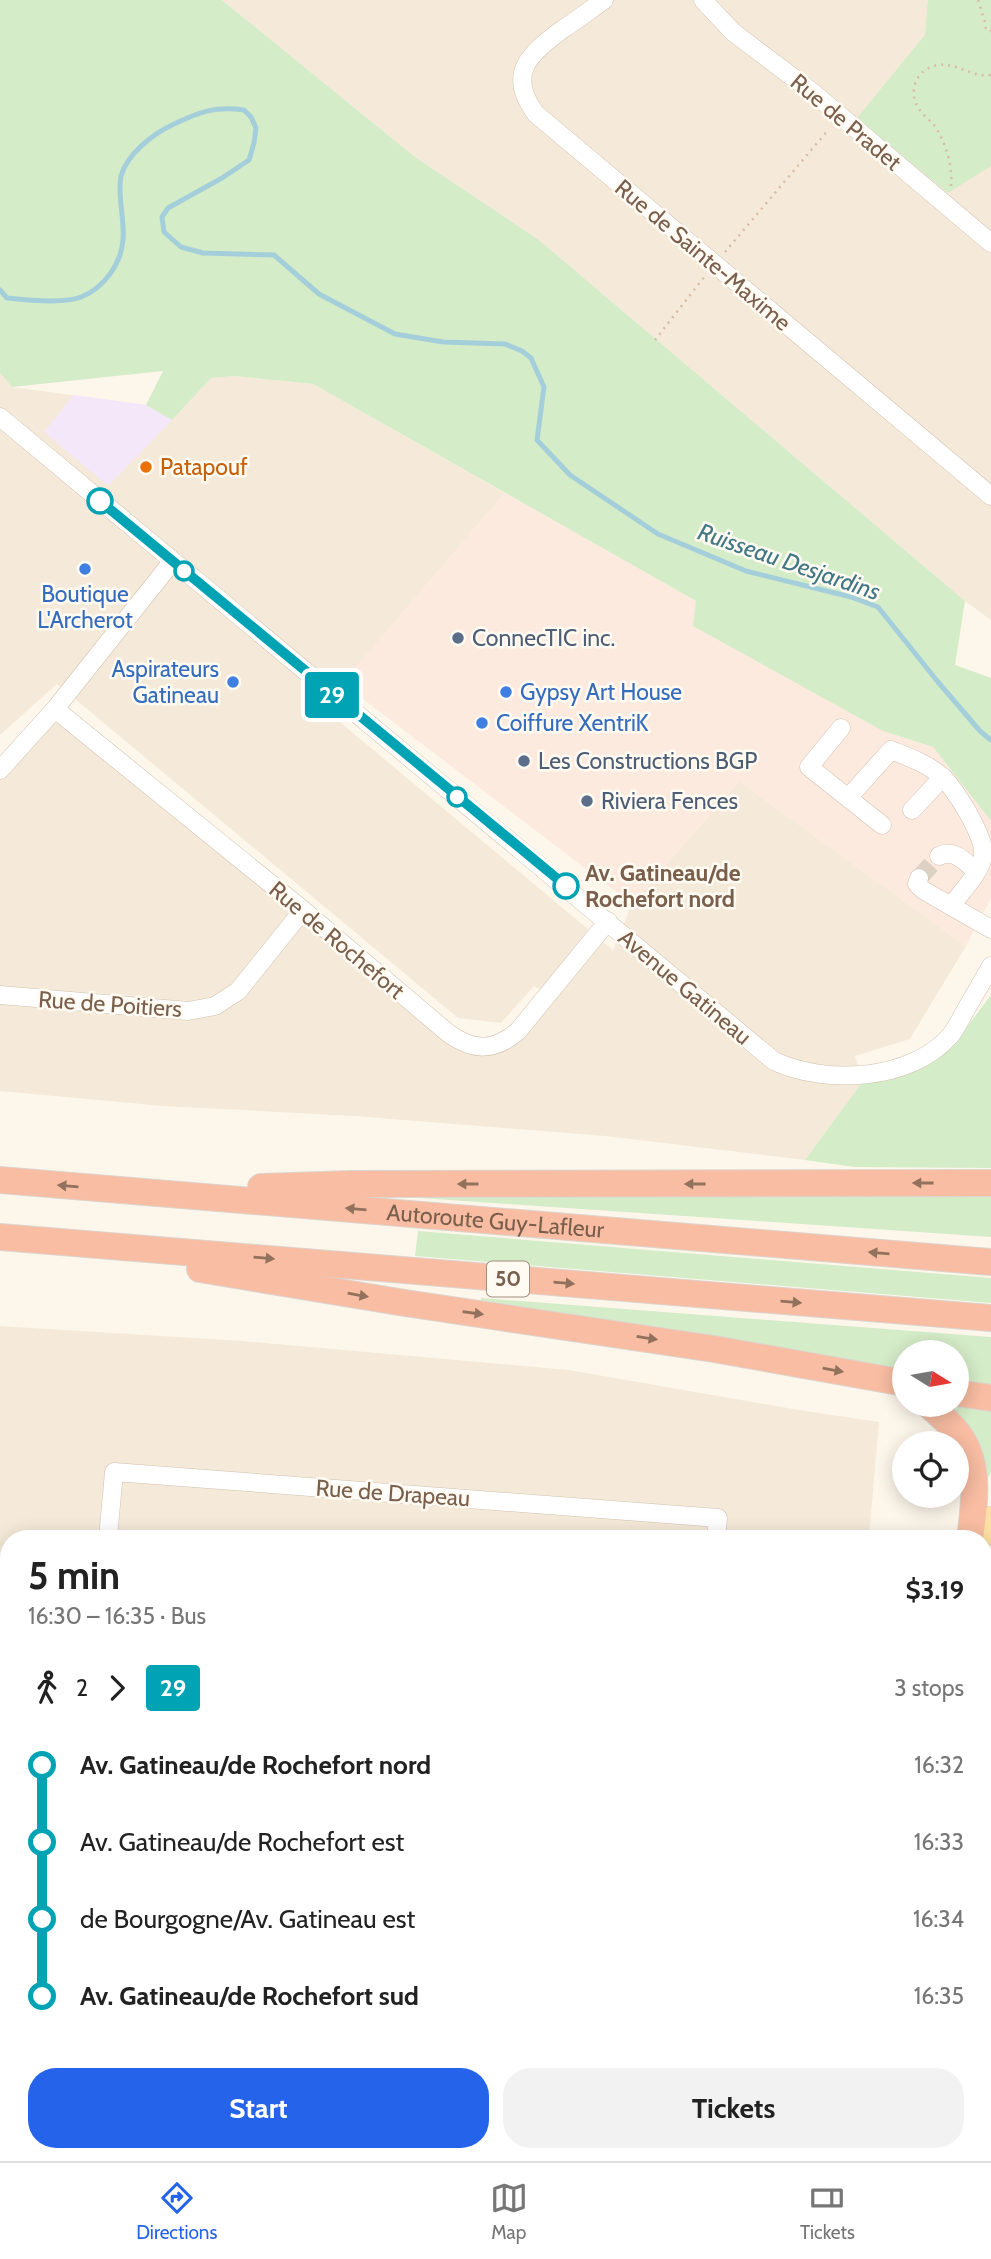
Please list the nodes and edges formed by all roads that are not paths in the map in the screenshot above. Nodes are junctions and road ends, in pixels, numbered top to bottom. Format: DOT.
graph roads {
  1 [pos="604,0"];
  2 [pos="704,0"];
  3 [pos="991,243"];
  4 [pos="0,417"];
  5 [pos="991,496"];
  6 [pos="172,562"];
  7 [pos="55,709"];
  8 [pos="841,728"];
  9 [pos="0,769"];
  10 [pos="943,776"];
  11 [pos="848,798"];
  12 [pos="912,810"];
  13 [pos="882,825"];
  14 [pos="939,856"];
  15 [pos="976,871"];
  16 [pos="919,878"];
  17 [pos="951,906"];
  18 [pos="303,910"];
  19 [pos="608,921"];
  20 [pos="991,929"];
  21 [pos="991,966"];
  22 [pos="0,995"];
  23 [pos="0,1180"];
  24 [pos="991,1183"];
  25 [pos="133,1191"];
  26 [pos="13,1238"];
  27 [pos="991,1262"];
  28 [pos="991,1318"];
  29 [pos="892,1382"];
  30 [pos="970,1394"];
  31 [pos="991,1398"];
  32 [pos="942,1418"];
  33 [pos="109,1530"];
  34 [pos="717,1530"];
  35 [pos="971,1530"];
  1 -- 5 [label="street, Rue de Sainte-Maxime"];
  2 -- 3 [label="street, Rue de Pradet"];
  4 -- 6 [label="street, Avenue Gatineau"];
  6 -- 7 [label="street"];
  6 -- 19 [label="street, Avenue Gatineau"];
  7 -- 9 [label="street"];
  7 -- 18 [label="street, Rue de Rochefort"];
  8 -- 11 [label="street"];
  10 -- 11 [label="street"];
  10 -- 12 [label="street"];
  10 -- 15 [label="street"];
  11 -- 13 [label="street"];
  14 -- 15 [label="street"];
  15 -- 17 [label="street"];
  16 -- 17 [label="street"];
  17 -- 20 [label="street"];
  18 -- 19 [label="street, Rue de Rochefort"];
  18 -- 22 [label="street, Rue de Poitiers"];
  19 -- 21 [label="street, Avenue Gatineau"];
  25 -- 23 [label="highway, Autoroute Guy-Lafleur, one-way"];
  24 -- 25 [label="highway, one-way"];
  27 -- 25 [label="highway, Autoroute Guy-Lafleur, one-way"];
  26 -- 28 [label="highway, 50, one-way"];
  26 -- 29 [label="highway, one-way"];
  30 -- 31 [label="highway"];
  32 -- 35 [label="highway"];
  33 -- 34 [label="street, Rue de Drapeau"];
}
